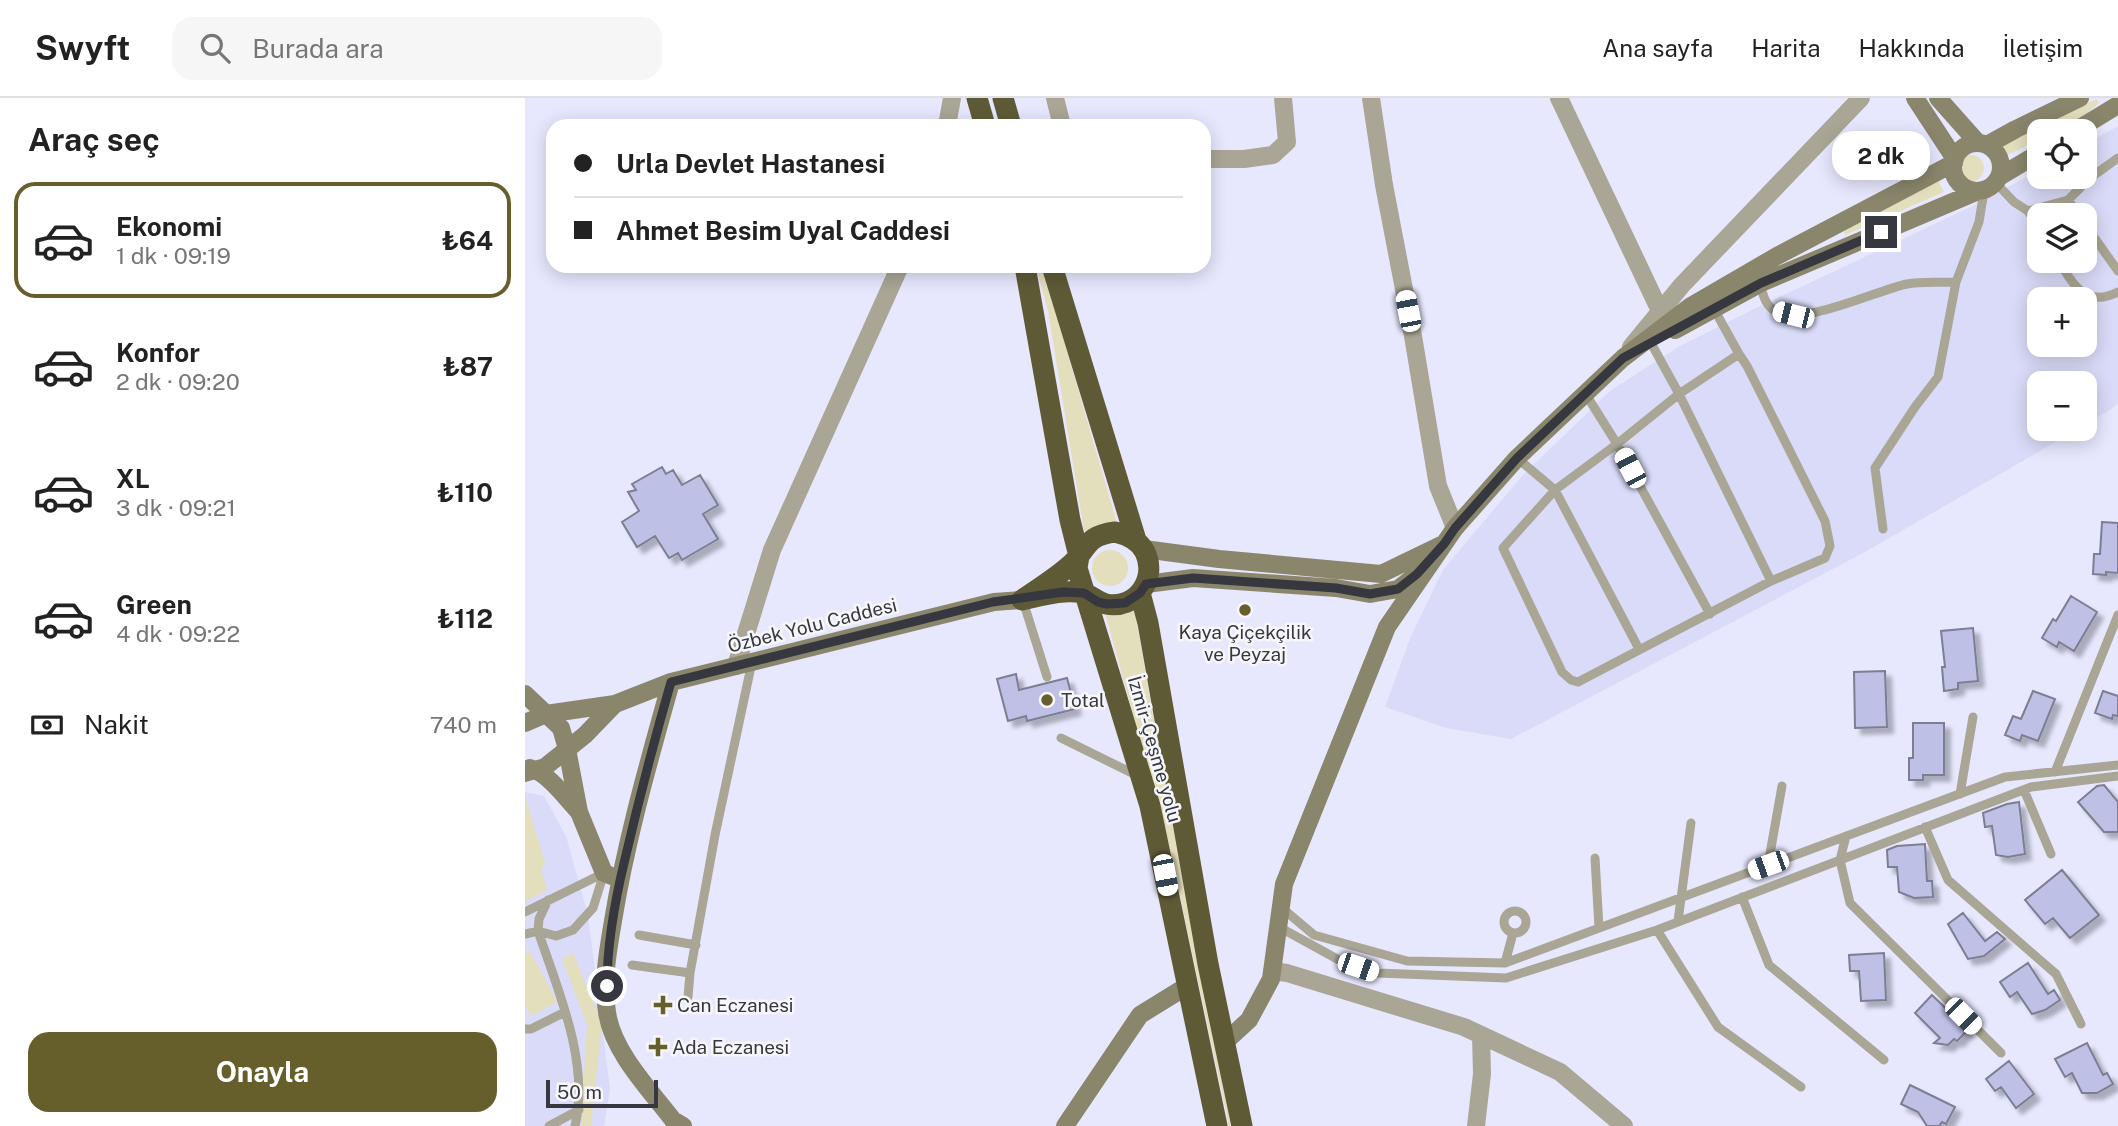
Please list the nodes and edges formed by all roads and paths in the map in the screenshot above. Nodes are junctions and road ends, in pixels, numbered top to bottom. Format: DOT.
graph roads {
  1 [pos="952,98"];
  2 [pos="977,98"];
  3 [pos="1003,98"];
  4 [pos="1055,98"];
  5 [pos="1283,98"];
  6 [pos="1371,98"];
  7 [pos="1559,98"];
  8 [pos="1861,98"];
  9 [pos="1915,98"];
  10 [pos="1938,98"];
  11 [pos="2080,98"];
  12 [pos="2118,105"];
  13 [pos="948,119"];
  14 [pos="983,119"];
  15 [pos="1009,119"];
  16 [pos="1060,119"];
  17 [pos="2095,119"];
  18 [pos="1983,144"];
  19 [pos="2118,158"];
  20 [pos="1211,159"];
  21 [pos="1954,161"];
  22 [pos="2027,161"];
  23 [pos="1989,186"];
  24 [pos="2068,200"];
  25 [pos="2057,203"];
  26 [pos="2070,203"];
  27 [pos="2027,210"];
  28 [pos="2097,241"];
  29 [pos="2118,271"];
  30 [pos="896,273"];
  31 [pos="1026,273"];
  32 [pos="1054,273"];
  33 [pos="2066,273"];
  34 [pos="1956,282"];
  35 [pos="1761,283"];
  36 [pos="2118,292"];
  37 [pos="1714,309"];
  38 [pos="1660,311"];
  39 [pos="1650,343"];
  40 [pos="1738,354"];
  41 [pos="1623,358"];
  42 [pos="1585,393"];
  43 [pos="1679,394"];
  44 [pos="1617,444"];
  45 [pos="1517,458"];
  46 [pos="1555,490"];
  47 [pos="1455,528"];
  48 [pos="1883,529"];
  49 [pos="1444,544"];
  50 [pos="1140,545"];
  51 [pos="1079,556"];
  52 [pos="1771,580"];
  53 [pos="1143,589"];
  54 [pos="1084,593"];
  55 [pos="1023,600"];
  56 [pos="1710,614"];
  57 [pos="2118,615"];
  58 [pos="1639,649"];
  59 [pos="744,664"];
  60 [pos="1047,677"];
  61 [pos="671,682"];
  62 [pos="525,694"];
  63 [pos="615,704"];
  64 [pos="546,714"];
  65 [pos="1973,718"];
  66 [pos="525,723"];
  67 [pos="1061,738"];
  68 [pos="568,749"];
  69 [pos="2118,765"];
  70 [pos="529,769"];
  71 [pos="2055,772"];
  72 [pos="2118,776"];
  73 [pos="1140,777"];
  74 [pos="1782,786"];
  75 [pos="2024,790"];
  76 [pos="1960,794"];
  77 [pos="579,811"];
  78 [pos="1691,823"];
  79 [pos="1925,827"];
  80 [pos="1846,836"];
  81 [pos="2051,854"];
  82 [pos="1595,858"];
  83 [pos="1840,860"];
  84 [pos="1768,865"];
  85 [pos="611,876"];
  86 [pos="1742,897"];
  87 [pos="1681,898"];
  88 [pos="548,900"];
  89 [pos="1281,908"];
  90 [pos="525,912"];
  91 [pos="1678,921"];
  92 [pos="1279,928"];
  93 [pos="1599,928"];
  94 [pos="538,930"];
  95 [pos="1657,930"];
  96 [pos="1513,933"];
  97 [pos="525,934"];
  98 [pos="639,935"];
  99 [pos="696,945"];
  100 [pos="1505,963"];
  101 [pos="632,965"];
  102 [pos="1272,971"];
  103 [pos="690,973"];
  104 [pos="1187,986"];
  105 [pos="688,997"];
  106 [pos="565,1012"];
  107 [pos="2081,1024"];
  108 [pos="525,1029"];
  109 [pos="1481,1035"];
  110 [pos="1224,1042"];
  111 [pos="2001,1053"];
  112 [pos="1884,1060"];
  113 [pos="1801,1087"];
  114 [pos="579,1110"];
  115 [pos="549,1126"];
  116 [pos="575,1126"];
  117 [pos="683,1126"];
  118 [pos="1065,1126"];
  119 [pos="1217,1126"];
  120 [pos="1242,1126"];
  121 [pos="1476,1126"];
  122 [pos="1625,1126"];
  1 -- 13 [label="street"];
  2 -- 14 [label="highway"];
  3 -- 15 [label="highway"];
  4 -- 16 [label="street"];
  5 -- 20 [label="street"];
  6 -- 47 [label="street"];
  7 -- 38 [label="street"];
  8 -- 38 [label="street"];
  9 -- 21 [label="main road"];
  10 -- 18 [label="main road"];
  11 -- 18 [label="main road"];
  12 -- 17 [label="main road"];
  18 -- 21 [label="main road"];
  18 -- 23 [label="main road"];
  19 -- 24 [label="lane"];
  21 -- 23 [label="main road"];
  21 -- 41 [label="main road"];
  22 -- 23 [label="main road"];
  23 -- 27 [label="lane"];
  23 -- 34 [label="lane"];
  23 -- 35 [label="main road"];
  24 -- 25 [label="lane"];
  24 -- 26 [label="lane"];
  28 -- 29 [label="lane"];
  30 -- 59 [label="street"];
  31 -- 51 [label="highway"];
  32 -- 50 [label="highway"];
  33 -- 36 [label="lane"];
  34 -- 35 [label="lane"];
  34 -- 48 [label="lane"];
  35 -- 37 [label="main road"];
  37 -- 39 [label="main road"];
  37 -- 40 [label="lane"];
  38 -- 41 [label="street"];
  39 -- 41 [label="main road"];
  39 -- 43 [label="lane"];
  40 -- 43 [label="lane"];
  40 -- 52 [label="lane"];
  41 -- 42 [label="main road"];
  42 -- 44 [label="lane"];
  42 -- 45 [label="main road"];
  43 -- 44 [label="lane"];
  43 -- 52 [label="lane"];
  44 -- 46 [label="lane"];
  44 -- 56 [label="lane"];
  45 -- 46 [label="lane"];
  45 -- 47 [label="main road"];
  46 -- 58 [label="lane"];
  46 -- 58 [label="lane"];
  47 -- 49 [label="main road"];
  49 -- 50 [label="main road"];
  49 -- 53 [label="main road"];
  49 -- 89 [label="main road"];
  50 -- 51 [label="highway"];
  50 -- 53 [label="highway"];
  51 -- 54 [label="highway"];
  51 -- 55 [label="highway"];
  52 -- 56 [label="lane"];
  53 -- 54 [label="highway"];
  53 -- 110 [label="highway, İzmir-Çeşme yolu"];
  54 -- 55 [label="highway"];
  54 -- 73 [label="highway, İzmir-Çeşme yolu"];
  55 -- 59 [label="main road, Özbek Yolu Caddesi"];
  55 -- 60 [label="lane"];
  56 -- 58 [label="lane"];
  57 -- 71 [label="lane"];
  59 -- 61 [label="main road, Özbek Yolu Caddesi"];
  59 -- 99 [label="lane"];
  61 -- 63 [label="main road, Özbek Yolu Caddesi"];
  61 -- 85 [label="main road"];
  62 -- 64 [label="main road"];
  63 -- 64 [label="main road"];
  63 -- 68 [label="main road"];
  64 -- 66 [label="main road"];
  64 -- 68 [label="main road"];
  65 -- 76 [label="lane"];
  67 -- 73 [label="lane"];
  68 -- 70 [label="main road"];
  68 -- 77 [label="main road"];
  69 -- 71 [label="lane"];
  70 -- 77 [label="main road"];
  71 -- 76 [label="lane"];
  72 -- 75 [label="lane"];
  73 -- 104 [label="highway, İzmir-Çeşme yolu"];
  74 -- 84 [label="lane"];
  75 -- 79 [label="lane"];
  75 -- 81 [label="lane"];
  76 -- 80 [label="lane"];
  77 -- 85 [label="main road"];
  78 -- 87 [label="lane"];
  79 -- 83 [label="lane"];
  79 -- 107 [label="lane"];
  80 -- 83 [label="lane"];
  80 -- 84 [label="lane"];
  82 -- 93 [label="lane"];
  83 -- 86 [label="lane"];
  83 -- 111 [label="lane"];
  84 -- 87 [label="lane"];
  85 -- 88 [label="lane"];
  85 -- 94 [label="lane"];
  85 -- 117 [label="main road"];
  86 -- 91 [label="lane"];
  86 -- 112 [label="lane"];
  87 -- 91 [label="lane"];
  87 -- 93 [label="lane"];
  88 -- 90 [label="lane"];
  88 -- 94 [label="lane"];
  89 -- 92 [label="main road"];
  89 -- 100 [label="lane"];
  91 -- 95 [label="lane"];
  92 -- 95 [label="lane"];
  92 -- 102 [label="main road"];
  93 -- 100 [label="lane"];
  94 -- 97 [label="lane"];
  94 -- 106 [label="lane"];
  95 -- 113 [label="lane"];
  96 -- 100 [label="lane"];
  98 -- 99 [label="lane"];
  99 -- 103 [label="lane"];
  101 -- 103 [label="lane"];
  102 -- 109 [label="street"];
  102 -- 110 [label="main road"];
  103 -- 105 [label="lane"];
  104 -- 118 [label="main road"];
  104 -- 119 [label="highway, İzmir-Çeşme yolu"];
  106 -- 108 [label="lane"];
  106 -- 114 [label="lane"];
  109 -- 121 [label="street"];
  109 -- 122 [label="street"];
  110 -- 120 [label="highway, İzmir-Çeşme yolu"];
  114 -- 115 [label="lane"];
  114 -- 116 [label="lane"];
}
